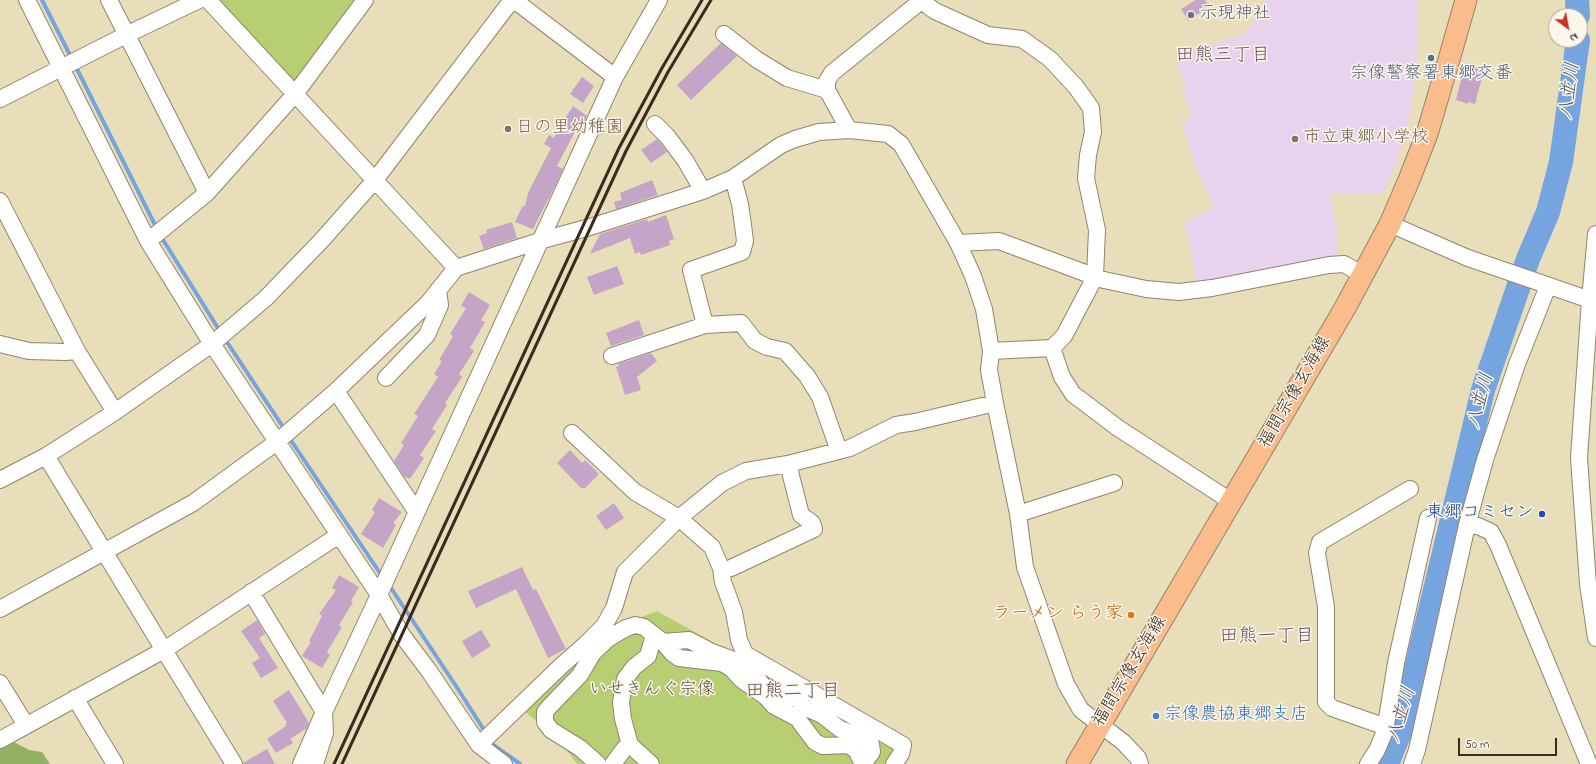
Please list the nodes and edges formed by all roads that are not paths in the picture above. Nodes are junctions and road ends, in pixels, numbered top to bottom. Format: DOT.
graph roads {
  1 [pos="27,0"];
  2 [pos="109,0"];
  3 [pos="199,0"];
  4 [pos="208,0"];
  5 [pos="365,0"];
  6 [pos="513,0"];
  7 [pos="659,0"];
  8 [pos="1466,0"];
  9 [pos="921,1"];
  10 [pos="724,34"];
  11 [pos="126,35"];
  12 [pos="60,68"];
  13 [pos="614,77"];
  14 [pos="827,90"];
  15 [pos="295,94"];
  16 [pos="0,99"];
  17 [pos="655,124"];
  18 [pos="848,130"];
  19 [pos="733,178"];
  20 [pos="375,180"];
  21 [pos="703,191"];
  22 [pos="207,193"];
  23 [pos="0,200"];
  24 [pos="1390,224"];
  25 [pos="1596,234"];
  26 [pos="154,236"];
  27 [pos="539,241"];
  28 [pos="958,243"];
  29 [pos="456,268"];
  30 [pos="1363,275"];
  31 [pos="1095,277"];
  32 [pos="1545,285"];
  33 [pos="438,290"];
  34 [pos="1593,300"];
  35 [pos="705,325"];
  36 [pos="213,343"];
  37 [pos="0,344"];
  38 [pos="1052,348"];
  39 [pos="76,351"];
  40 [pos="991,351"];
  41 [pos="612,356"];
  42 [pos="386,378"];
  43 [pos="336,391"];
  44 [pos="995,403"];
  45 [pos="115,412"];
  46 [pos="572,433"];
  47 [pos="284,437"];
  48 [pos="839,451"];
  49 [pos="46,456"];
  50 [pos="788,464"];
  51 [pos="0,480"];
  52 [pos="1114,483"];
  53 [pos="1410,489"];
  54 [pos="1232,502"];
  55 [pos="416,511"];
  56 [pos="1018,514"];
  57 [pos="679,518"];
  58 [pos="1428,518"];
  59 [pos="1467,526"];
  60 [pos="339,535"];
  61 [pos="104,552"];
  62 [pos="731,568"];
  63 [pos="383,585"];
  64 [pos="251,592"];
  65 [pos="0,609"];
  66 [pos="659,638"];
  67 [pos="1596,638"];
  68 [pos="589,649"];
  69 [pos="164,650"];
  70 [pos="0,683"];
  71 [pos="765,692"];
  72 [pos="75,698"];
  73 [pos="324,712"];
  74 [pos="26,725"];
  75 [pos="1100,725"];
  76 [pos="1386,727"];
  77 [pos="0,740"];
  78 [pos="479,745"];
  79 [pos="630,745"];
  80 [pos="115,764"];
  81 [pos="234,764"];
  82 [pos="301,764"];
  83 [pos="315,764"];
  84 [pos="504,764"];
  85 [pos="598,764"];
  86 [pos="613,764"];
  87 [pos="651,764"];
  88 [pos="863,764"];
  89 [pos="894,764"];
  90 [pos="1077,764"];
  91 [pos="1140,764"];
  92 [pos="1368,764"];
  93 [pos="1412,764"];
  94 [pos="1589,764"];
  1 -- 12 [label="street"];
  2 -- 11 [label="street"];
  3 -- 11 [label="street"];
  4 -- 15 [label="street"];
  5 -- 15 [label="street"];
  6 -- 13 [label="street"];
  6 -- 20 [label="street"];
  7 -- 13 [label="street"];
  8 -- 24 [label="main road, 福間宗像玄海線"];
  9 -- 14 [label="street"];
  9 -- 31 [label="street"];
  10 -- 14 [label="street"];
  11 -- 12 [label="street"];
  11 -- 22 [label="street"];
  12 -- 16 [label="street"];
  12 -- 26 [label="street"];
  13 -- 27 [label="street"];
  14 -- 18 [label="street"];
  15 -- 20 [label="street"];
  15 -- 22 [label="street"];
  17 -- 21 [label="street"];
  18 -- 19 [label="street"];
  18 -- 28 [label="street"];
  19 -- 21 [label="street"];
  19 -- 35 [label="street"];
  20 -- 29 [label="street"];
  20 -- 36 [label="street"];
  21 -- 27 [label="street"];
  22 -- 26 [label="street"];
  23 -- 39 [label="street"];
  24 -- 30 [label="main road, 福間宗像玄海線"];
  24 -- 32 [label="street"];
  25 -- 34 [label="street"];
  26 -- 36 [label="street"];
  27 -- 29 [label="street"];
  27 -- 55 [label="street"];
  28 -- 31 [label="street"];
  28 -- 40 [label="street"];
  29 -- 33 [label="street"];
  30 -- 31 [label="street"];
  30 -- 54 [label="main road, 福間宗像玄海線"];
  31 -- 38 [label="street"];
  32 -- 34 [label="street"];
  32 -- 59 [label="street"];
  33 -- 42 [label="street"];
  33 -- 43 [label="street"];
  34 -- 67 [label="street"];
  35 -- 41 [label="street"];
  35 -- 48 [label="street"];
  36 -- 45 [label="street"];
  36 -- 47 [label="street"];
  37 -- 39 [label="street"];
  38 -- 40 [label="street"];
  38 -- 54 [label="street"];
  39 -- 45 [label="street"];
  40 -- 44 [label="street"];
  43 -- 47 [label="street"];
  43 -- 55 [label="street"];
  44 -- 48 [label="street"];
  44 -- 56 [label="street"];
  45 -- 49 [label="street"];
  46 -- 57 [label="street"];
  47 -- 60 [label="street"];
  47 -- 61 [label="street"];
  48 -- 50 [label="street"];
  49 -- 51 [label="street"];
  49 -- 61 [label="street"];
  50 -- 57 [label="street"];
  50 -- 62 [label="street"];
  52 -- 56 [label="street"];
  53 -- 76 [label="street"];
  54 -- 75 [label="main road, 福間宗像玄海線"];
  55 -- 63 [label="street"];
  56 -- 75 [label="street"];
  57 -- 68 [label="street"];
  57 -- 89 [label="street"];
  58 -- 76 [label="street"];
  59 -- 93 [label="street"];
  59 -- 94 [label="street"];
  60 -- 63 [label="street"];
  60 -- 64 [label="street"];
  61 -- 65 [label="street"];
  61 -- 69 [label="street"];
  63 -- 73 [label="street"];
  63 -- 78 [label="street"];
  64 -- 69 [label="street"];
  64 -- 73 [label="street"];
  66 -- 68 [label="street"];
  66 -- 71 [label="street"];
  66 -- 79 [label="street"];
  68 -- 78 [label="street"];
  68 -- 85 [label="street"];
  69 -- 72 [label="street"];
  69 -- 81 [label="street"];
  70 -- 74 [label="street"];
  71 -- 88 [label="street"];
  71 -- 88 [label="street"];
  72 -- 74 [label="street"];
  72 -- 80 [label="street"];
  73 -- 82 [label="street"];
  73 -- 83 [label="street"];
  74 -- 77 [label="street"];
  75 -- 90 [label="main road, 福間宗像玄海線"];
  75 -- 91 [label="street"];
  76 -- 92 [label="street"];
  78 -- 84 [label="street"];
  79 -- 86 [label="street"];
  79 -- 87 [label="street"];
}
